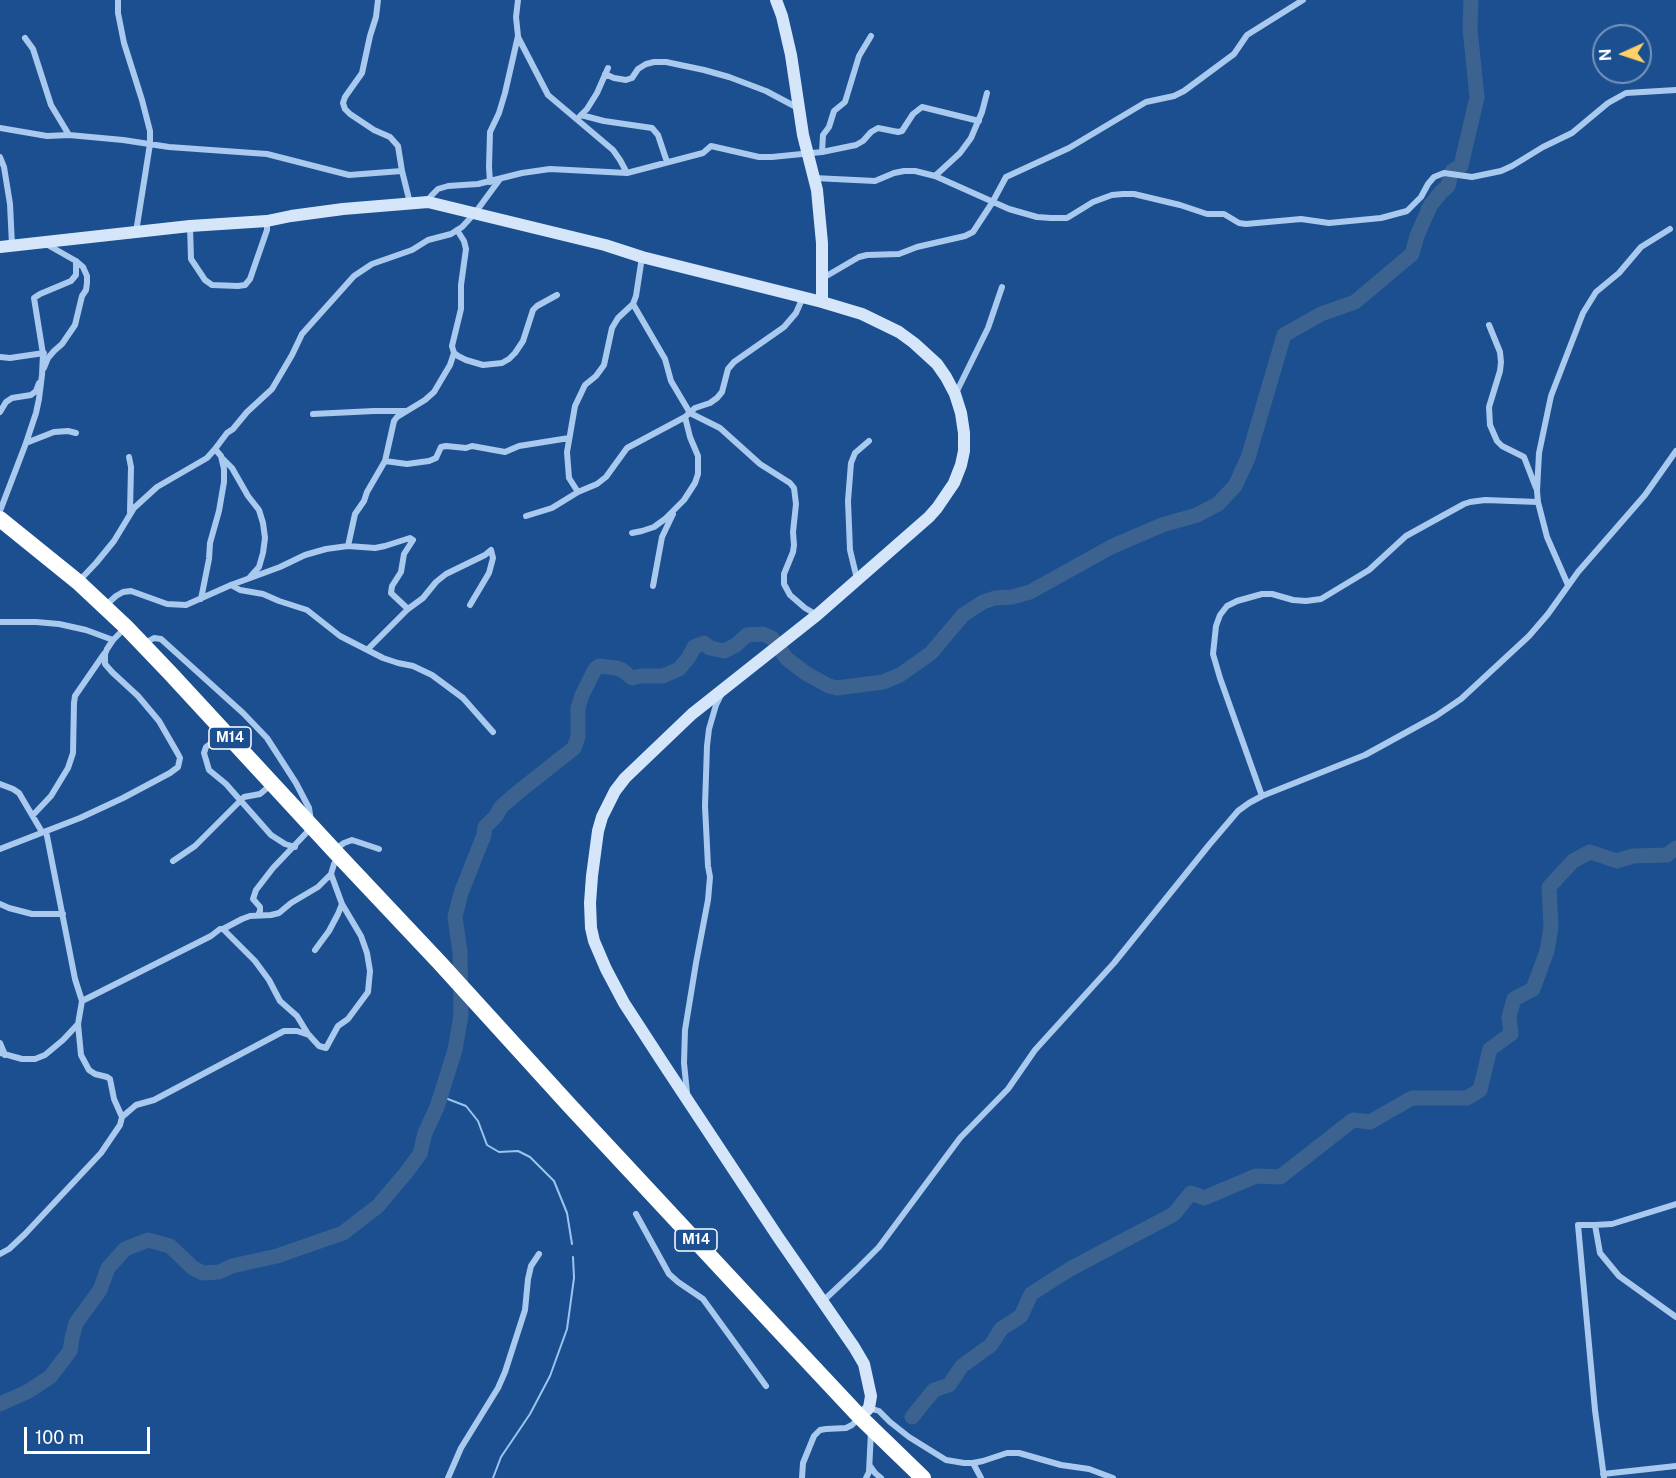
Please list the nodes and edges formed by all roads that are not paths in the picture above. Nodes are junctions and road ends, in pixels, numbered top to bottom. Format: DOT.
graph roads {
  1 [pos="118,0"];
  2 [pos="378,0"];
  3 [pos="518,0"];
  4 [pos="776,0"];
  5 [pos="1303,0"];
  6 [pos="518,36"];
  7 [pos="871,36"];
  8 [pos="25,38"];
  9 [pos="1676,90"];
  10 [pos="987,93"];
  11 [pos="799,108"];
  12 [pos="581,115"];
  13 [pos="576,120"];
  14 [pos="979,121"];
  15 [pos="0,128"];
  16 [pos="69,135"];
  17 [pos="150,144"];
  18 [pos="822,152"];
  19 [pos="807,154"];
  20 [pos="0,157"];
  21 [pos="667,162"];
  22 [pos="402,171"];
  23 [pos="627,173"];
  24 [pos="935,176"];
  25 [pos="814,178"];
  26 [pos="500,179"];
  27 [pos="490,182"];
  28 [pos="428,202"];
  29 [pos="992,202"];
  30 [pos="410,203"];
  31 [pos="475,213"];
  32 [pos="267,221"];
  33 [pos="190,226"];
  34 [pos="1670,229"];
  35 [pos="457,230"];
  36 [pos="136,232"];
  37 [pos="43,242"];
  38 [pos="6,246"];
  39 [pos="642,257"];
  40 [pos="76,261"];
  41 [pos="823,279"];
  42 [pos="1002,287"];
  43 [pos="556,295"];
  44 [pos="803,297"];
  45 [pos="822,302"];
  46 [pos="633,304"];
  47 [pos="1489,324"];
  48 [pos="54,351"];
  49 [pos="454,352"];
  50 [pos="43,354"];
  51 [pos="0,357"];
  52 [pos="42,375"];
  53 [pos="955,394"];
  54 [pos="406,411"];
  55 [pos="0,412"];
  56 [pos="313,414"];
  57 [pos="687,415"];
  58 [pos="76,433"];
  59 [pos="569,438"];
  60 [pos="869,441"];
  61 [pos="26,443"];
  62 [pos="215,449"];
  63 [pos="1676,451"];
  64 [pos="221,456"];
  65 [pos="129,457"];
  66 [pos="384,461"];
  67 [pos="1537,491"];
  68 [pos="578,492"];
  69 [pos="1538,502"];
  70 [pos="676,508"];
  71 [pos="0,511"];
  72 [pos="130,513"];
  73 [pos="526,516"];
  74 [pos="0,519"];
  75 [pos="632,533"];
  76 [pos="348,546"];
  77 [pos="249,578"];
  78 [pos="857,579"];
  79 [pos="78,582"];
  80 [pos="231,585"];
  81 [pos="1568,585"];
  82 [pos="653,586"];
  83 [pos="201,599"];
  84 [pos="470,605"];
  85 [pos="104,607"];
  86 [pos="408,609"];
  87 [pos="817,615"];
  88 [pos="0,622"];
  89 [pos="126,627"];
  90 [pos="113,640"];
  91 [pos="142,644"];
  92 [pos="367,650"];
  93 [pos="105,654"];
  94 [pos="726,686"];
  95 [pos="224,732"];
  96 [pos="493,732"];
  97 [pos="0,784"];
  98 [pos="272,784"];
  99 [pos="1262,796"];
  100 [pos="240,801"];
  101 [pos="33,815"];
  102 [pos="312,827"];
  103 [pos="44,832"];
  104 [pos="295,847"];
  105 [pos="0,849"];
  106 [pos="379,849"];
  107 [pos="337,854"];
  108 [pos="173,861"];
  109 [pos="331,874"];
  110 [pos="0,904"];
  111 [pos="342,904"];
  112 [pos="63,914"];
  113 [pos="258,915"];
  114 [pos="223,929"];
  115 [pos="315,950"];
  116 [pos="82,1001"];
  117 [pos="78,1024"];
  118 [pos="309,1035"];
  119 [pos="0,1043"];
  120 [pos="3,1054"];
  121 [pos="0,1061"];
  122 [pos="688,1100"];
  123 [pos="122,1117"];
  124 [pos="1676,1204"];
  125 [pos="636,1214"];
  126 [pos="1595,1225"];
  127 [pos="0,1254"];
  128 [pos="539,1254"];
  129 [pos="823,1301"];
  130 [pos="1676,1317"];
  131 [pos="766,1386"];
  132 [pos="867,1417"];
  133 [pos="972,1463"];
  134 [pos="869,1465"];
  135 [pos="1676,1466"];
  136 [pos="1604,1476"];
  137 [pos="448,1478"];
  138 [pos="802,1478"];
  139 [pos="866,1478"];
  140 [pos="881,1478"];
  141 [pos="923,1478"];
  142 [pos="981,1478"];
  143 [pos="1113,1478"];
  1 -- 17 [label="street"];
  2 -- 22 [label="street"];
  3 -- 6 [label="street"];
  4 -- 11 [label="street"];
  5 -- 29 [label="street"];
  6 -- 13 [label="street"];
  6 -- 27 [label="street"];
  7 -- 18 [label="street"];
  8 -- 16 [label="street"];
  9 -- 29 [label="street"];
  10 -- 14 [label="street"];
  11 -- 12 [label="street"];
  11 -- 19 [label="street"];
  12 -- 13 [label="street"];
  12 -- 21 [label="street"];
  13 -- 23 [label="street"];
  14 -- 18 [label="street"];
  14 -- 24 [label="street"];
  15 -- 16 [label="street"];
  16 -- 17 [label="street"];
  17 -- 22 [label="street"];
  17 -- 36 [label="street"];
  18 -- 19 [label="street"];
  19 -- 21 [label="street"];
  19 -- 25 [label="street"];
  20 -- 38 [label="street"];
  21 -- 23 [label="street"];
  22 -- 30 [label="street"];
  23 -- 26 [label="street"];
  24 -- 25 [label="street"];
  24 -- 29 [label="street"];
  25 -- 41 [label="street"];
  26 -- 27 [label="street"];
  26 -- 31 [label="street"];
  27 -- 28 [label="street"];
  28 -- 30 [label="street"];
  28 -- 31 [label="street"];
  29 -- 41 [label="street"];
  30 -- 32 [label="street"];
  31 -- 35 [label="street"];
  31 -- 39 [label="street"];
  32 -- 33 [label="street"];
  32 -- 33 [label="street"];
  33 -- 36 [label="street"];
  34 -- 67 [label="street"];
  35 -- 49 [label="street"];
  35 -- 62 [label="street"];
  36 -- 37 [label="street"];
  37 -- 38 [label="street"];
  37 -- 40 [label="street"];
  39 -- 44 [label="street"];
  39 -- 46 [label="street"];
  40 -- 48 [label="street"];
  40 -- 50 [label="street"];
  41 -- 45 [label="street"];
  42 -- 53 [label="street"];
  43 -- 49 [label="street"];
  44 -- 45 [label="street"];
  44 -- 57 [label="street"];
  45 -- 53 [label="street"];
  46 -- 57 [label="street"];
  46 -- 59 [label="street"];
  47 -- 67 [label="street"];
  48 -- 50 [label="street"];
  48 -- 52 [label="street"];
  49 -- 54 [label="street"];
  50 -- 51 [label="street"];
  50 -- 52 [label="street"];
  52 -- 55 [label="street"];
  52 -- 61 [label="street"];
  53 -- 78 [label="street"];
  54 -- 56 [label="street"];
  54 -- 66 [label="street"];
  57 -- 68 [label="street"];
  57 -- 70 [label="street"];
  57 -- 87 [label="street"];
  58 -- 61 [label="street"];
  59 -- 66 [label="street"];
  59 -- 68 [label="street"];
  60 -- 78 [label="street"];
  61 -- 71 [label="street"];
  62 -- 64 [label="street"];
  62 -- 72 [label="street"];
  63 -- 81 [label="street"];
  64 -- 77 [label="street"];
  64 -- 83 [label="street"];
  65 -- 72 [label="street"];
  66 -- 76 [label="street"];
  67 -- 69 [label="street"];
  68 -- 73 [label="street"];
  69 -- 81 [label="street"];
  69 -- 99 [label="street"];
  70 -- 75 [label="street"];
  70 -- 82 [label="street"];
  72 -- 79 [label="street"];
  74 -- 79 [label="highway, M14"];
  76 -- 77 [label="street"];
  76 -- 86 [label="street"];
  77 -- 80 [label="street"];
  78 -- 87 [label="street"];
  79 -- 85 [label="highway, M14"];
  80 -- 83 [label="street"];
  80 -- 92 [label="street"];
  81 -- 99 [label="street"];
  83 -- 85 [label="street"];
  84 -- 86 [label="street"];
  85 -- 89 [label="highway, M14"];
  86 -- 92 [label="street"];
  87 -- 94 [label="street"];
  88 -- 90 [label="street"];
  89 -- 90 [label="street"];
  89 -- 91 [label="highway, M14"];
  90 -- 93 [label="street"];
  91 -- 95 [label="highway, M14"];
  91 -- 102 [label="street"];
  92 -- 96 [label="street"];
  93 -- 101 [label="street"];
  93 -- 103 [label="street"];
  94 -- 122 [label="street"];
  94 -- 122 [label="street"];
  95 -- 98 [label="highway, M14"];
  95 -- 100 [label="street"];
  97 -- 101 [label="street"];
  98 -- 100 [label="street"];
  98 -- 102 [label="highway, M14"];
  99 -- 129 [label="street"];
  100 -- 104 [label="street"];
  100 -- 108 [label="street"];
  101 -- 103 [label="street"];
  102 -- 104 [label="street"];
  102 -- 107 [label="highway, M14"];
  103 -- 105 [label="street"];
  103 -- 112 [label="street"];
  104 -- 113 [label="street"];
  106 -- 107 [label="street"];
  107 -- 109 [label="street"];
  107 -- 132 [label="highway, M14"];
  109 -- 111 [label="street"];
  109 -- 113 [label="street"];
  110 -- 112 [label="street"];
  111 -- 115 [label="street"];
  111 -- 118 [label="street"];
  112 -- 116 [label="street"];
  113 -- 114 [label="street"];
  114 -- 116 [label="street"];
  114 -- 118 [label="street"];
  116 -- 117 [label="street"];
  117 -- 120 [label="street"];
  117 -- 123 [label="street"];
  118 -- 123 [label="street"];
  119 -- 120 [label="street"];
  120 -- 121 [label="street"];
  122 -- 129 [label="street"];
  123 -- 127 [label="street"];
  124 -- 126 [label="street"];
  125 -- 131 [label="street"];
  126 -- 130 [label="street"];
  126 -- 136 [label="street"];
  128 -- 137 [label="street"];
  129 -- 132 [label="street"];
  132 -- 133 [label="street"];
  132 -- 134 [label="street"];
  132 -- 138 [label="street"];
  132 -- 141 [label="highway, M14"];
  133 -- 142 [label="street"];
  133 -- 143 [label="street"];
  134 -- 139 [label="street"];
  134 -- 140 [label="street"];
  135 -- 136 [label="street"];
}
